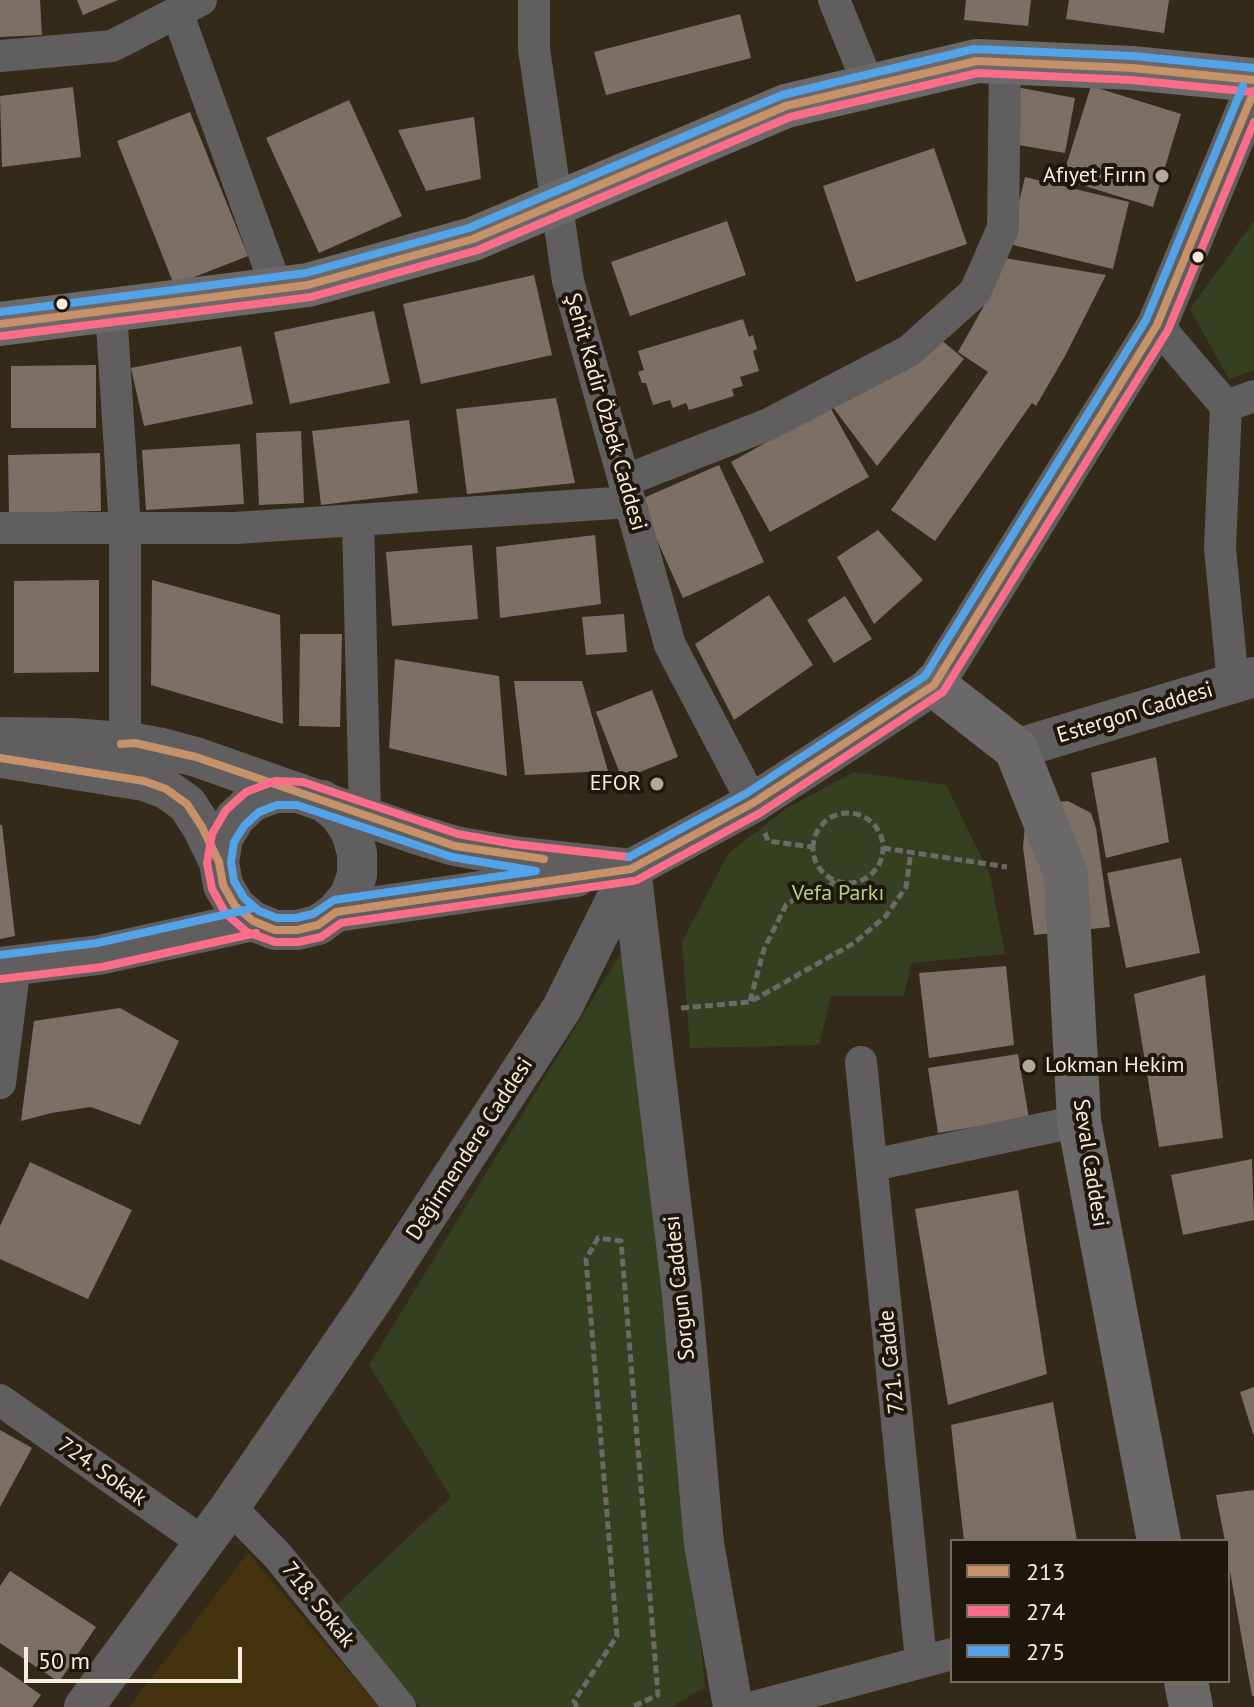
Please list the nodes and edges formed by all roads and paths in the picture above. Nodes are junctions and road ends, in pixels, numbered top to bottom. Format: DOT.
graph roads {
  1 [pos="534,0"];
  2 [pos="834,0"];
  3 [pos="189,6"];
  4 [pos="0,56"];
  5 [pos="1005,62"];
  6 [pos="1254,80"];
  7 [pos="869,86"];
  8 [pos="1254,91"];
  9 [pos="555,202"];
  10 [pos="277,289"];
  11 [pos="111,311"];
  12 [pos="0,324"];
  13 [pos="1157,325"];
  14 [pos="1240,401"];
  15 [pos="627,491"];
  16 [pos="358,520"];
  17 [pos="0,528"];
  18 [pos="125,528"];
  19 [pos="934,685"];
  20 [pos="1247,686"];
  21 [pos="0,737"];
  22 [pos="125,744"];
  23 [pos="1016,749"];
  24 [pos="0,758"];
  25 [pos="310,797"];
  26 [pos="753,803"];
  27 [pos="365,816"];
  28 [pos="812,847"];
  29 [pos="883,848"];
  30 [pos="911,851"];
  31 [pos="219,862"];
  32 [pos="1007,867"];
  33 [pos="631,869"];
  34 [pos="834,880"];
  35 [pos="336,912"];
  36 [pos="253,921"];
  37 [pos="7,966"];
  38 [pos="750,1002"];
  39 [pos="648,1011"];
  40 [pos="861,1062"];
  41 [pos="0,1083"];
  42 [pos="1079,1121"];
  43 [pos="873,1165"];
  44 [pos="0,1400"];
  45 [pos="230,1507"];
  46 [pos="1159,1539"];
  47 [pos="204,1543"];
  48 [pos="950,1654"];
  49 [pos="921,1661"];
  50 [pos="1186,1683"];
  51 [pos="84,1707"];
  52 [pos="400,1707"];
  53 [pos="577,1707"];
  54 [pos="632,1707"];
  55 [pos="733,1707"];
  56 [pos="754,1707"];
  57 [pos="1191,1707"];
  1 -- 9 [label="street, Şehit Kadir Özbek Caddesi"];
  2 -- 7 [label="street"];
  3 -- 4 [label="street"];
  3 -- 10 [label="street"];
  5 -- 6 [label="main road"];
  5 -- 7 [label="main road"];
  5 -- 15 [label="street"];
  7 -- 9 [label="main road"];
  8 -- 13 [label="street"];
  9 -- 10 [label="main road"];
  9 -- 15 [label="street, Şehit Kadir Özbek Caddesi"];
  10 -- 11 [label="main road"];
  11 -- 12 [label="main road"];
  11 -- 18 [label="street"];
  13 -- 14 [label="street"];
  13 -- 19 [label="street"];
  14 -- 20 [label="street"];
  15 -- 16 [label="street"];
  15 -- 26 [label="street, Şehit Kadir Özbek Caddesi"];
  16 -- 18 [label="street"];
  16 -- 27 [label="street"];
  17 -- 18 [label="street"];
  18 -- 22 [label="street"];
  19 -- 23 [label="main road"];
  19 -- 26 [label="street"];
  20 -- 23 [label="street, Estergon Caddesi"];
  21 -- 22 [label="street"];
  22 -- 25 [label="street"];
  23 -- 42 [label="main road, Seval Caddesi"];
  24 -- 31 [label="street"];
  25 -- 27 [label="street"];
  25 -- 31 [label="street"];
  25 -- 35 [label="street"];
  26 -- 28 [label="path"];
  26 -- 33 [label="street"];
  27 -- 33 [label="street"];
  28 -- 29 [label="path"];
  28 -- 34 [label="path"];
  29 -- 30 [label="path"];
  29 -- 34 [label="path"];
  30 -- 32 [label="path"];
  30 -- 38 [label="path"];
  31 -- 36 [label="street"];
  33 -- 35 [label="street"];
  33 -- 39 [label="street, Sorgun Caddesi"];
  33 -- 45 [label="street, Değirmendere Caddesi"];
  34 -- 38 [label="path"];
  35 -- 36 [label="street"];
  36 -- 37 [label="street"];
  37 -- 41 [label="street"];
  38 -- 39 [label="path"];
  39 -- 55 [label="street, Sorgun Caddesi"];
  40 -- 43 [label="street, 721. Cadde"];
  42 -- 43 [label="street"];
  42 -- 46 [label="main road, Seval Caddesi"];
  43 -- 49 [label="street, 721. Cadde"];
  44 -- 47 [label="street, 724. Sokak"];
  45 -- 47 [label="street, Değirmendere Caddesi"];
  45 -- 52 [label="street, 718. Sokak"];
  47 -- 51 [label="street, Değirmendere Caddesi"];
  48 -- 49 [label="street"];
  49 -- 56 [label="street"];
  50 -- 57 [label="main road"];
  53 -- 54 [label="path"];
}
